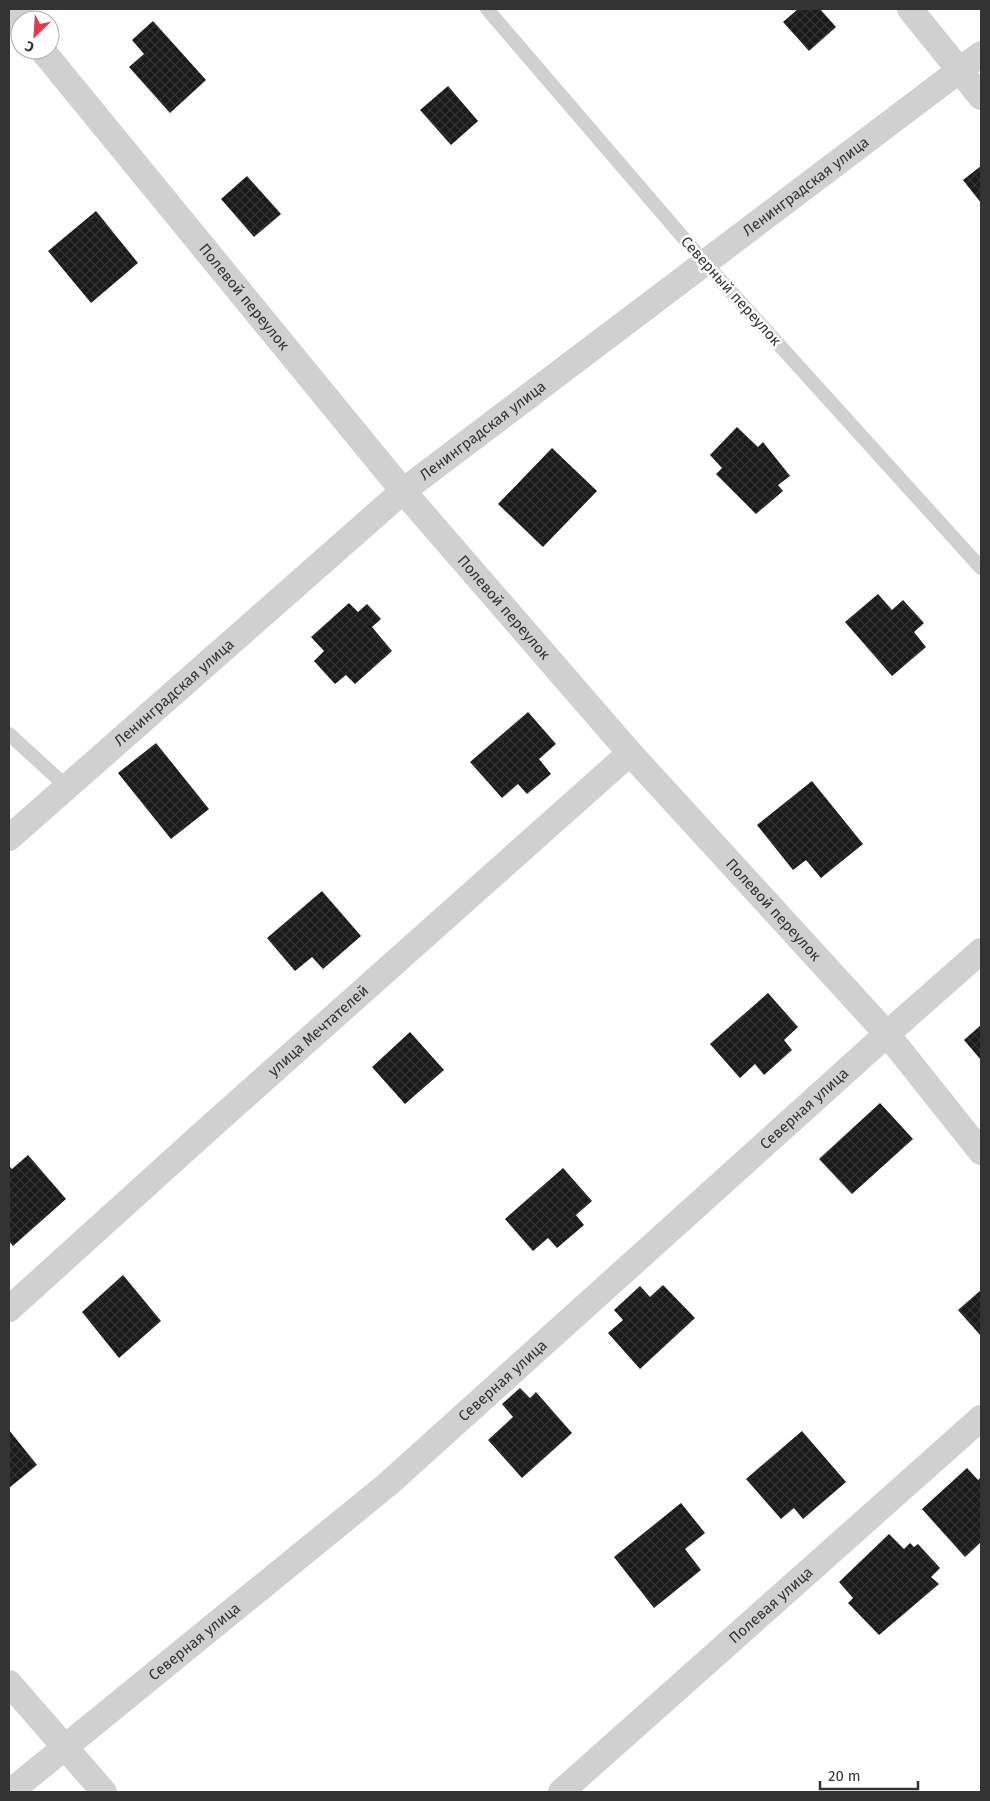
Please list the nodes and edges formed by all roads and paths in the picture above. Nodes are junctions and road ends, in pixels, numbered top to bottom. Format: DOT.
graph roads {
  1 [pos="487,9"];
  2 [pos="910,9"];
  3 [pos="981,54"];
  4 [pos="50,60"];
  5 [pos="959,71"];
  6 [pos="981,97"];
  7 [pos="705,263"];
  8 [pos="403,491"];
  9 [pos="981,568"];
  10 [pos="9,734"];
  11 [pos="630,753"];
  12 [pos="67,787"];
  13 [pos="9,838"];
  14 [pos="981,951"];
  15 [pos="887,1034"];
  16 [pos="981,1152"];
  17 [pos="9,1309"];
  18 [pos="981,1418"];
  19 [pos="9,1683"];
  20 [pos="64,1748"];
  21 [pos="10,1792"];
  22 [pos="104,1792"];
  23 [pos="562,1792"];
  1 -- 7 [label="lane, Северный переулок"];
  2 -- 5 [label="street"];
  3 -- 5 [label="street, Ленинградская улица"];
  4 -- 8 [label="street, Полевой переулок"];
  5 -- 6 [label="street"];
  5 -- 7 [label="street, Ленинградская улица"];
  7 -- 8 [label="street, Ленинградская улица"];
  7 -- 9 [label="lane, Северный переулок"];
  8 -- 11 [label="street, Полевой переулок"];
  8 -- 12 [label="street, Ленинградская улица"];
  10 -- 12 [label="lane"];
  11 -- 15 [label="street, Полевой переулок"];
  11 -- 17 [label="street, улица Мечтателей"];
  12 -- 13 [label="street, Ленинградская улица"];
  14 -- 15 [label="street, Северная улица"];
  15 -- 16 [label="street, Полевой переулок"];
  15 -- 20 [label="street, Северная улица"];
  18 -- 23 [label="street, Полевая улица"];
  19 -- 20 [label="street"];
  20 -- 21 [label="street, Северная улица"];
  20 -- 22 [label="street"];
}
